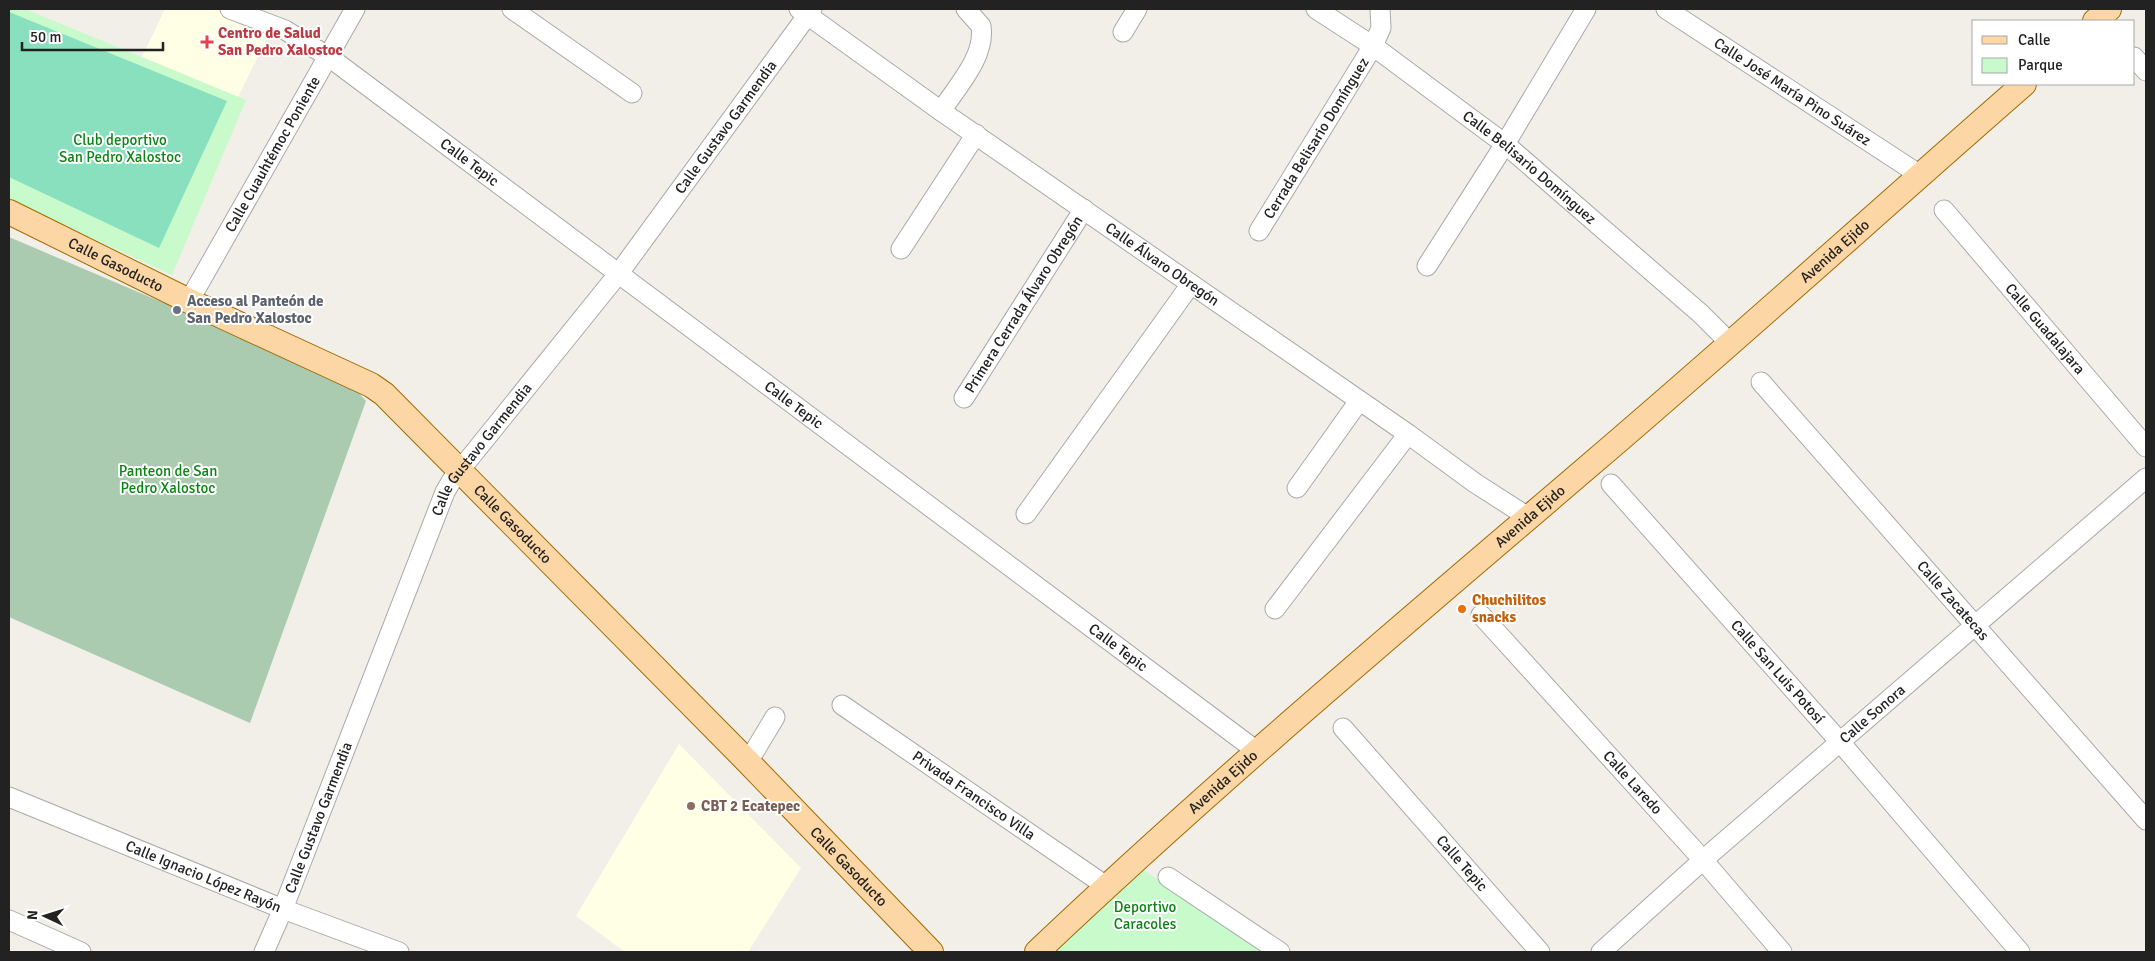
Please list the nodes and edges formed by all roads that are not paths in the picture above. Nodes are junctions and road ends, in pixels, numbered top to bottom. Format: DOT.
graph roads {
  1 [pos="230,9"];
  2 [pos="355,9"];
  3 [pos="512,9"];
  4 [pos="966,9"];
  5 [pos="1138,9"];
  6 [pos="1316,9"];
  7 [pos="1380,9"];
  8 [pos="1586,9"];
  9 [pos="1666,9"];
  10 [pos="2109,9"];
  11 [pos="806,11"];
  12 [pos="2096,20"];
  13 [pos="1123,32"];
  14 [pos="1373,46"];
  15 [pos="329,57"];
  16 [pos="2135,58"];
  17 [pos="2146,71"];
  18 [pos="2023,85"];
  19 [pos="632,93"];
  20 [pos="941,111"];
  21 [pos="976,134"];
  22 [pos="1505,144"];
  23 [pos="1920,175"];
  24 [pos="1084,209"];
  25 [pos="1944,210"];
  26 [pos="9,212"];
  27 [pos="1259,231"];
  28 [pos="901,249"];
  29 [pos="1427,266"];
  30 [pos="619,273"];
  31 [pos="1191,284"];
  32 [pos="189,301"];
  33 [pos="1730,343"];
  34 [pos="1761,382"];
  35 [pos="964,398"];
  36 [pos="1359,401"];
  37 [pos="1408,434"];
  38 [pos="2146,447"];
  39 [pos="460,470"];
  40 [pos="2146,478"];
  41 [pos="1611,484"];
  42 [pos="1297,488"];
  43 [pos="1026,514"];
  44 [pos="1528,517"];
  45 [pos="1275,609"];
  46 [pos="1481,615"];
  47 [pos="1976,624"];
  48 [pos="842,705"];
  49 [pos="775,717"];
  50 [pos="1343,728"];
  51 [pos="1840,742"];
  52 [pos="1258,752"];
  53 [pos="748,762"];
  54 [pos="9,797"];
  55 [pos="2146,820"];
  56 [pos="1703,860"];
  57 [pos="1168,877"];
  58 [pos="1106,886"];
  59 [pos="283,909"];
  60 [pos="9,920"];
  61 [pos="81,952"];
  62 [pos="264,952"];
  63 [pos="399,952"];
  64 [pos="931,952"];
  65 [pos="1037,952"];
  66 [pos="1280,952"];
  67 [pos="1540,952"];
  68 [pos="1601,952"];
  69 [pos="1782,952"];
  70 [pos="2020,952"];
  1 -- 15 [label="street, Calle Tepic"];
  2 -- 15 [label="street, Calle Cuauhtémoc Poniente"];
  3 -- 19 [label="street"];
  4 -- 20 [label="street"];
  5 -- 13 [label="street"];
  6 -- 14 [label="street, Calle Belisario Domínguez"];
  7 -- 14 [label="street, Cerrada Belisario Domínguez"];
  8 -- 22 [label="street"];
  9 -- 23 [label="street, Calle José María Pino Suárez"];
  10 -- 12 [label="main road"];
  11 -- 20 [label="street, Calle Álvaro Obregón"];
  11 -- 30 [label="street, Calle Gustavo Garmendia"];
  14 -- 22 [label="street, Calle Belisario Domínguez"];
  14 -- 27 [label="street, Cerrada Belisario Domínguez"];
  15 -- 30 [label="street, Calle Tepic"];
  15 -- 32 [label="street, Calle Cuauhtémoc Poniente"];
  16 -- 17 [label="street"];
  18 -- 23 [label="main road, Avenida Ejido"];
  20 -- 21 [label="street, Calle Álvaro Obregón"];
  21 -- 24 [label="street, Calle Álvaro Obregón"];
  21 -- 28 [label="street"];
  22 -- 29 [label="street"];
  22 -- 33 [label="street, Calle Belisario Domínguez"];
  23 -- 33 [label="main road, Avenida Ejido"];
  24 -- 31 [label="street, Calle Álvaro Obregón"];
  24 -- 35 [label="street, Primera Cerrada Álvaro Obregón"];
  25 -- 38 [label="street, Calle Guadalajara"];
  26 -- 32 [label="main road, Calle Gasoducto"];
  30 -- 39 [label="street, Calle Gustavo Garmendia"];
  30 -- 52 [label="street, Calle Tepic"];
  31 -- 36 [label="street, Calle Álvaro Obregón"];
  31 -- 43 [label="street"];
  32 -- 39 [label="main road, Calle Gasoducto"];
  33 -- 44 [label="main road, Avenida Ejido"];
  34 -- 47 [label="street, Calle Zacatecas"];
  36 -- 37 [label="street, Calle Álvaro Obregón"];
  36 -- 42 [label="street"];
  37 -- 44 [label="street, Calle Álvaro Obregón"];
  37 -- 45 [label="street"];
  39 -- 53 [label="main road, Calle Gasoducto"];
  39 -- 59 [label="street, Calle Gustavo Garmendia"];
  40 -- 47 [label="street, Calle Sonora"];
  41 -- 51 [label="street, Calle San Luis Potosí"];
  44 -- 52 [label="main road, Avenida Ejido"];
  46 -- 56 [label="street, Calle Laredo"];
  47 -- 51 [label="street, Calle Sonora"];
  47 -- 55 [label="street, Calle Zacatecas"];
  48 -- 58 [label="street, Privada Francisco Villa"];
  49 -- 53 [label="street"];
  50 -- 67 [label="street, Calle Tepic"];
  51 -- 56 [label="street, Calle Sonora"];
  51 -- 70 [label="street, Calle San Luis Potosí"];
  52 -- 58 [label="main road, Avenida Ejido"];
  53 -- 64 [label="main road, Calle Gasoducto"];
  54 -- 59 [label="street, Calle Ignacio López Rayón"];
  56 -- 68 [label="street, Calle Sonora"];
  56 -- 69 [label="street, Calle Laredo"];
  57 -- 66 [label="street"];
  58 -- 65 [label="main road, Avenida Ejido"];
  59 -- 62 [label="street, Calle Gustavo Garmendia"];
  59 -- 63 [label="street, Calle Ignacio López Rayón"];
  60 -- 61 [label="street"];
}
